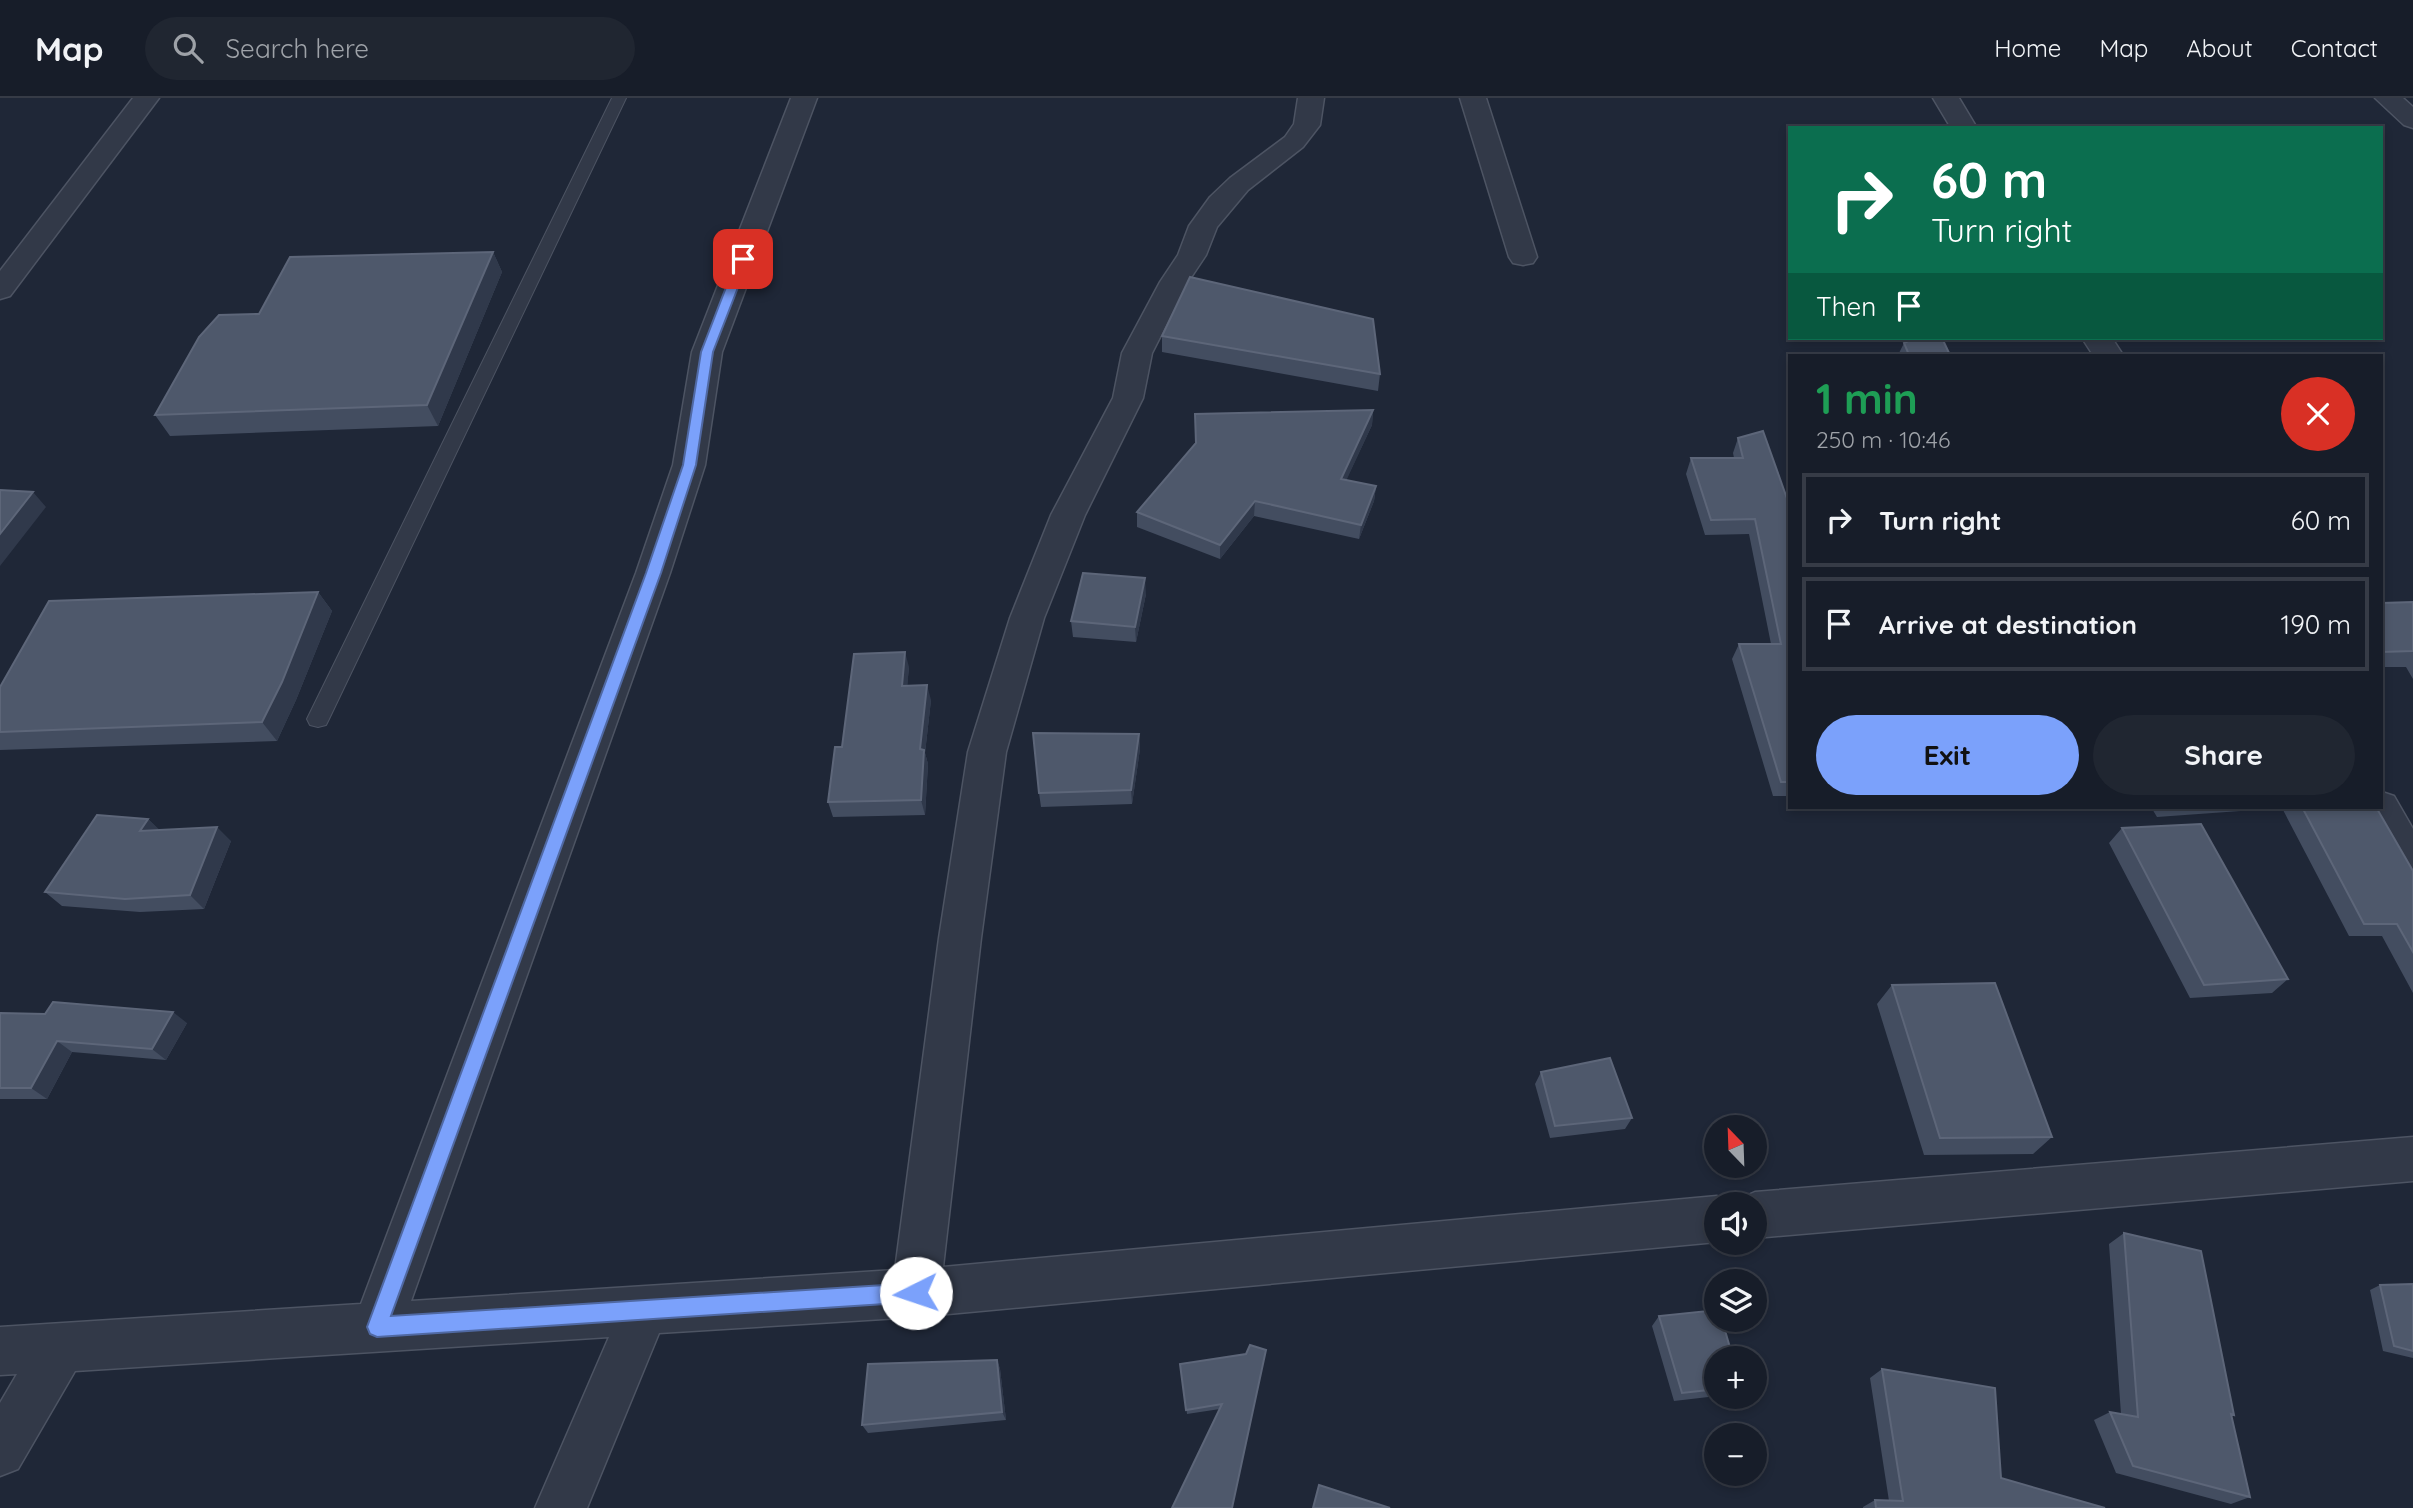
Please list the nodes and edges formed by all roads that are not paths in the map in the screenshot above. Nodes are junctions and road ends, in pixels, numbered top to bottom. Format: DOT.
graph roads {
  1 [pos="146,98"];
  2 [pos="619,98"];
  3 [pos="804,98"];
  4 [pos="1311,98"];
  5 [pos="1473,98"];
  6 [pos="1946,98"];
  7 [pos="2388,98"];
  8 [pos="2413,120"];
  9 [pos="1963,126"];
  10 [pos="1523,257"];
  11 [pos="0,290"];
  12 [pos="318,719"];
  13 [pos="2380,809"];
  14 [pos="2413,865"];
  15 [pos="2413,1159"];
  16 [pos="1767,1214"];
  17 [pos="1704,1220"];
  18 [pos="916,1293"];
  19 [pos="645,1309"];
  20 [pos="377,1327"];
  21 [pos="61,1347"];
  22 [pos="0,1351"];
  23 [pos="0,1451"];
  24 [pos="561,1508"];
  1 -- 11 [label="street"];
  2 -- 12 [label="lane"];
  3 -- 20 [label="street"];
  4 -- 18 [label="street"];
  5 -- 10 [label="street"];
  6 -- 9 [label="street"];
  7 -- 8 [label="street"];
  13 -- 14 [label="street"];
  15 -- 16 [label="street"];
  17 -- 18 [label="street"];
  18 -- 19 [label="street"];
  19 -- 20 [label="street"];
  19 -- 24 [label="street"];
  20 -- 21 [label="street"];
  21 -- 22 [label="street"];
  21 -- 23 [label="street"];
}
